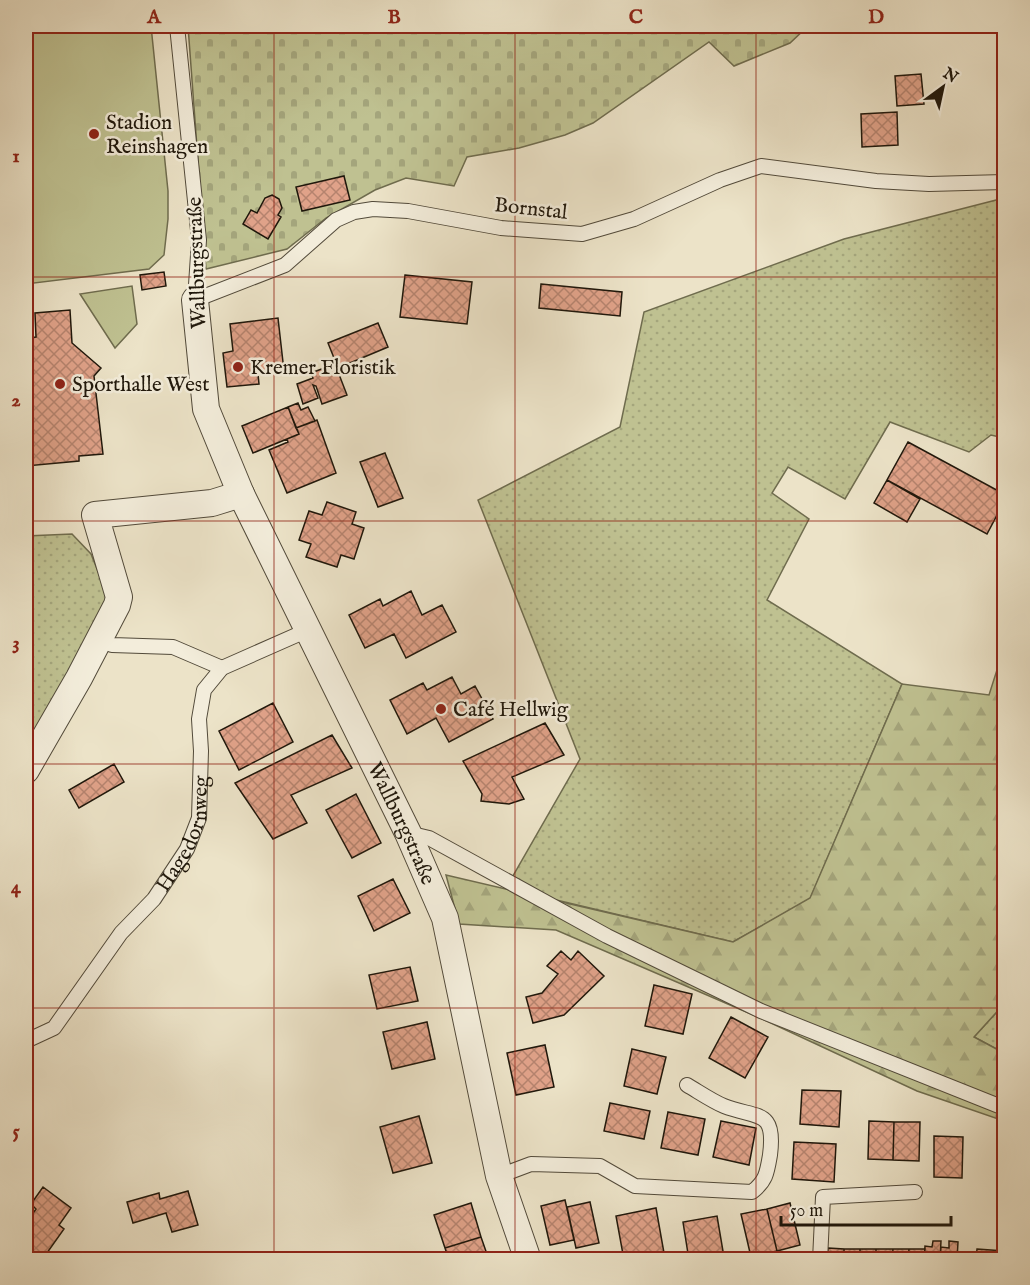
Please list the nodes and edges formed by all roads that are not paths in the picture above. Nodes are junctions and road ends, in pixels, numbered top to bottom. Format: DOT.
graph roads {
  1 [pos="177,26"];
  2 [pos="1005,182"];
  3 [pos="195,300"];
  4 [pos="241,494"];
  5 [pos="308,630"];
  6 [pos="99,640"];
  7 [pos="222,668"];
  8 [pos="26,770"];
  9 [pos="408,833"];
  10 [pos="26,1041"];
  11 [pos="687,1085"];
  12 [pos="1005,1108"];
  13 [pos="499,1176"];
  14 [pos="915,1192"];
  15 [pos="528,1260"];
  16 [pos="820,1260"];
  1 -- 3 [label="lane, Wallburgstraße"];
  2 -- 3 [label="lane, Bornstal"];
  3 -- 4 [label="street, Wallburgstraße"];
  4 -- 5 [label="street, Wallburgstraße"];
  4 -- 6 [label="street"];
  5 -- 7 [label="lane, Hagedornweg"];
  5 -- 9 [label="street, Wallburgstraße"];
  6 -- 7 [label="lane"];
  6 -- 8 [label="street"];
  7 -- 10 [label="lane, Hagedornweg"];
  9 -- 12 [label="lane"];
  9 -- 13 [label="street, Wallburgstraße"];
  11 -- 13 [label="lane"];
  13 -- 15 [label="street, Wallburgstraße"];
  14 -- 16 [label="lane"];
}
